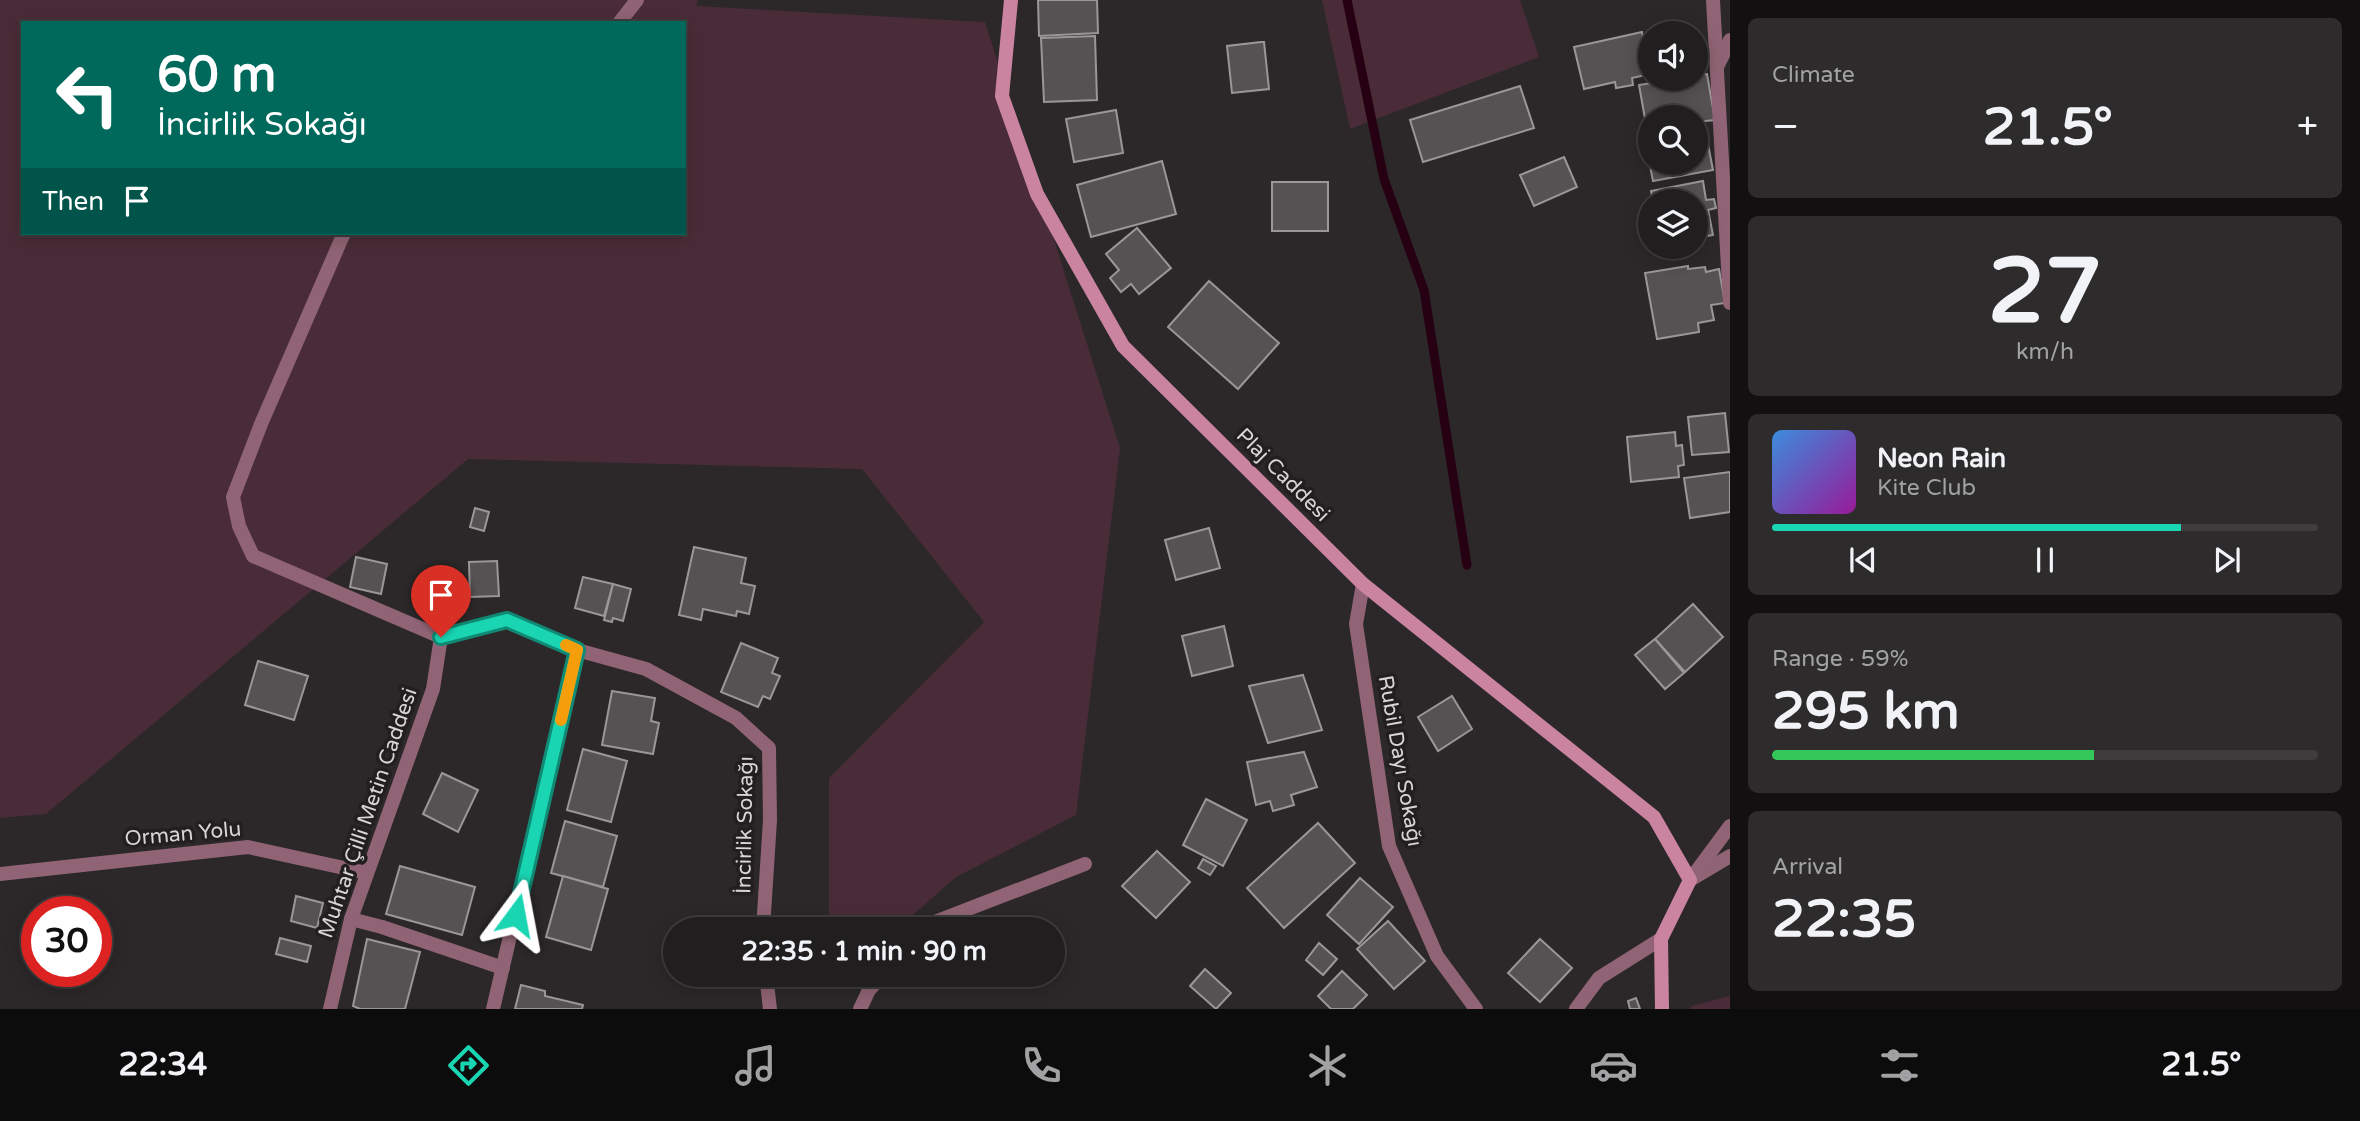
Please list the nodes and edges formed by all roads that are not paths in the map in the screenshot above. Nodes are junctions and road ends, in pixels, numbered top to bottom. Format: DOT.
graph roads {
  1 [pos="637,0"];
  2 [pos="1011,0"];
  3 [pos="1713,0"];
  4 [pos="620,21"];
  5 [pos="1730,40"];
  6 [pos="1717,68"];
  7 [pos="343,235"];
  8 [pos="1730,303"];
  9 [pos="1363,584"];
  10 [pos="441,637"];
  11 [pos="577,650"];
  12 [pos="1730,826"];
  13 [pos="1730,856"];
  14 [pos="1085,864"];
  15 [pos="367,873"];
  16 [pos="0,874"];
  17 [pos="1690,880"];
  18 [pos="764,917"];
  19 [pos="948,917"];
  20 [pos="351,919"];
  21 [pos="1661,939"];
  22 [pos="503,968"];
  23 [pos="767,987"];
  24 [pos="872,987"];
  25 [pos="330,1009"];
  26 [pos="493,1009"];
  27 [pos="770,1009"];
  28 [pos="860,1009"];
  29 [pos="1476,1009"];
  30 [pos="1576,1009"];
  31 [pos="1662,1009"];
  1 -- 4 [label="street"];
  2 -- 9 [label="street, Plaj Caddesi"];
  3 -- 6 [label="street"];
  5 -- 6 [label="street"];
  6 -- 8 [label="street"];
  7 -- 10 [label="street"];
  9 -- 17 [label="street, Plaj Caddesi"];
  9 -- 29 [label="street, Rubil Dayı Sokağı"];
  10 -- 11 [label="street, İncirlik Sokağı"];
  10 -- 15 [label="street, Muhtar Çilli Metin Caddesi"];
  11 -- 18 [label="street, İncirlik Sokağı"];
  11 -- 22 [label="street"];
  12 -- 17 [label="street"];
  13 -- 17 [label="street"];
  14 -- 19 [label="street"];
  15 -- 16 [label="street, Orman Yolu"];
  15 -- 20 [label="street, Muhtar Çilli Metin Caddesi"];
  17 -- 21 [label="street"];
  20 -- 22 [label="street"];
  20 -- 25 [label="street, Muhtar Çilli Metin Caddesi"];
  21 -- 30 [label="street"];
  21 -- 31 [label="street"];
  22 -- 26 [label="street"];
  23 -- 27 [label="street"];
  24 -- 28 [label="street"];
}
